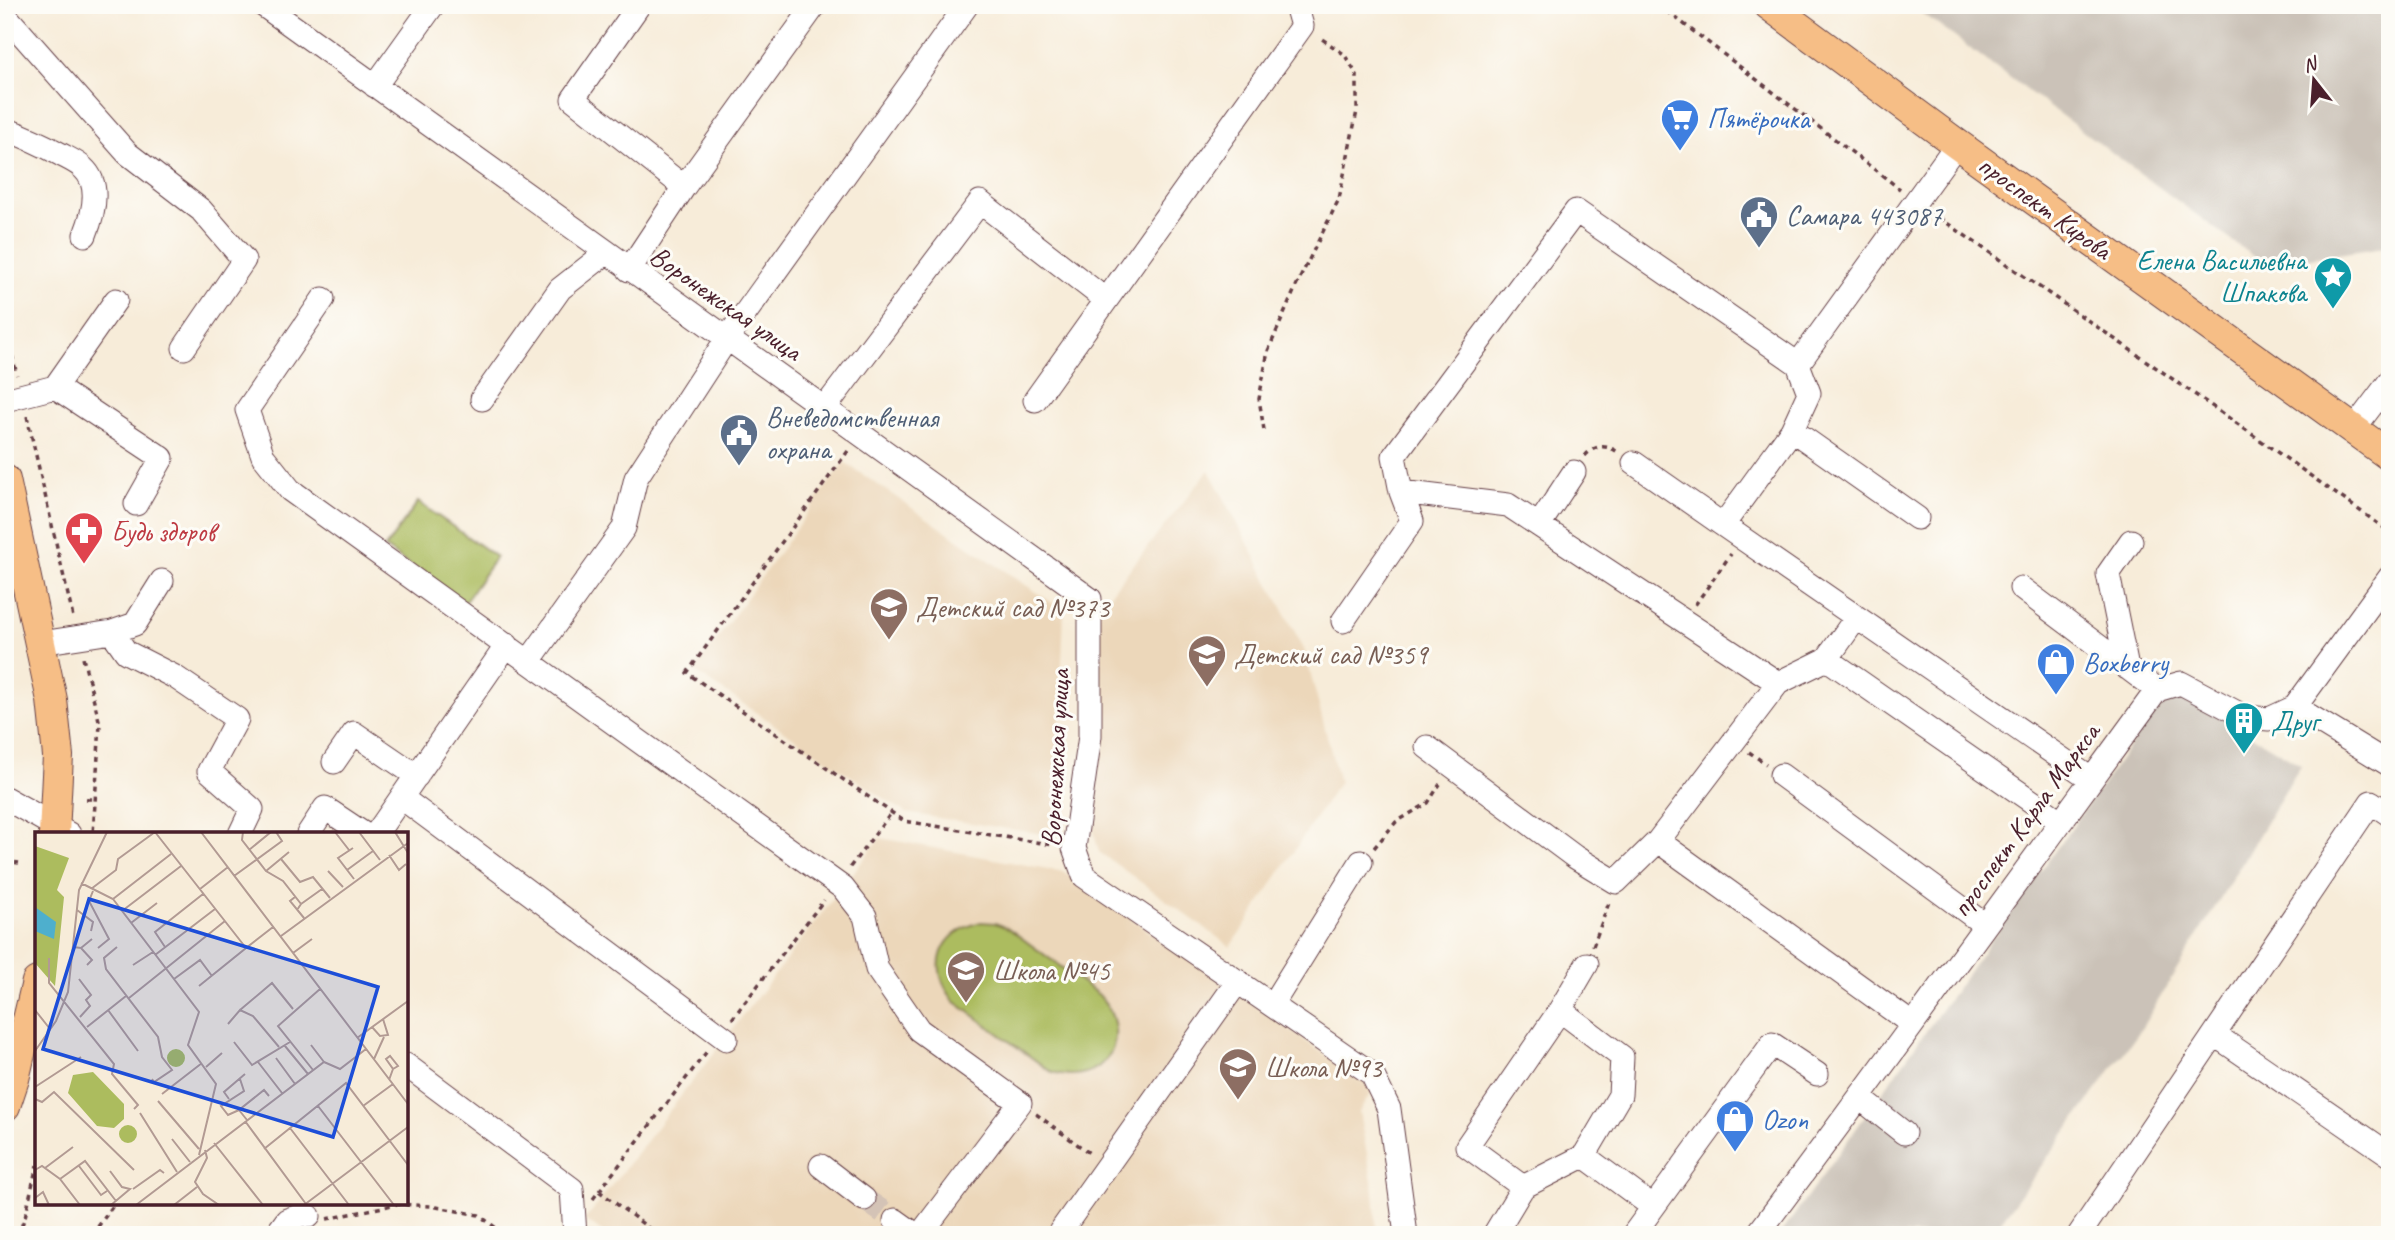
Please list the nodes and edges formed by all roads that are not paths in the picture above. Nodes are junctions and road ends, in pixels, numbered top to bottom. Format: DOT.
graph roads {
  1 [pos="433,5"];
  2 [pos="639,5"];
  3 [pos="816,5"];
  4 [pos="968,5"];
  5 [pos="1769,5"];
  6 [pos="276,9"];
  7 [pos="1298,11"];
  8 [pos="5,15"];
  9 [pos="375,86"];
  10 [pos="5,129"];
  11 [pos="1957,144"];
  12 [pos="684,187"];
  13 [pos="85,235"];
  14 [pos="606,253"];
  15 [pos="629,270"];
  16 [pos="323,299"];
  17 [pos="116,300"];
  18 [pos="1106,300"];
  19 [pos="726,340"];
  20 [pos="184,348"];
  21 [pos="1798,364"];
  22 [pos="2390,381"];
  23 [pos="55,387"];
  24 [pos="14,398"];
  25 [pos="482,399"];
  26 [pos="1035,400"];
  27 [pos="824,409"];
  28 [pos="1792,430"];
  29 [pos="2353,430"];
  30 [pos="2390,456"];
  31 [pos="1634,463"];
  32 [pos="1574,472"];
  33 [pos="5,480"];
  34 [pos="1401,492"];
  35 [pos="136,504"];
  36 [pos="1917,518"];
  37 [pos="1539,525"];
  38 [pos="1723,525"];
  39 [pos="2131,541"];
  40 [pos="2390,577"];
  41 [pos="162,582"];
  42 [pos="2021,589"];
  43 [pos="1856,618"];
  44 [pos="1343,621"];
  45 [pos="112,632"];
  46 [pos="41,643"];
  47 [pos="507,645"];
  48 [pos="1827,659"];
  49 [pos="529,662"];
  50 [pos="2127,668"];
  51 [pos="1778,682"];
  52 [pos="2157,690"];
  53 [pos="2295,707"];
  54 [pos="1427,747"];
  55 [pos="334,762"];
  56 [pos="2390,765"];
  57 [pos="1781,775"];
  58 [pos="417,776"];
  59 [pos="2091,779"];
  60 [pos="5,798"];
  61 [pos="402,798"];
  62 [pos="2390,816"];
  63 [pos="2060,821"];
  64 [pos="59,831"];
  65 [pos="241,832"];
  66 [pos="309,832"];
  67 [pos="361,832"];
  68 [pos="377,832"];
  69 [pos="1658,841"];
  70 [pos="1361,862"];
  71 [pos="1986,925"];
  72 [pos="1587,964"];
  73 [pos="1238,981"];
  74 [pos="35,989"];
  75 [pos="1272,1004"];
  76 [pos="1560,1010"];
  77 [pos="1912,1024"];
  78 [pos="2215,1035"];
  79 [pos="726,1039"];
  80 [pos="408,1066"];
  81 [pos="1817,1074"];
  82 [pos="8,1086"];
  83 [pos="1860,1098"];
  84 [pos="1904,1133"];
  85 [pos="2390,1155"];
  86 [pos="1584,1156"];
  87 [pos="821,1166"];
  88 [pos="1523,1187"];
  89 [pos="864,1199"];
  90 [pos="1653,1207"];
  91 [pos="309,1216"];
  92 [pos="895,1220"];
  93 [pos="276,1235"];
  94 [pos="575,1235"];
  95 [pos="918,1235"];
  96 [pos="1059,1235"];
  97 [pos="1406,1235"];
  98 [pos="1494,1235"];
  99 [pos="1633,1235"];
  100 [pos="1757,1235"];
  101 [pos="2079,1235"];
  1 -- 9 [label="street"];
  2 -- 12 [label="street"];
  3 -- 12 [label="street"];
  4 -- 19 [label="street"];
  5 -- 11 [label="main road, проспект Кирова"];
  6 -- 9 [label="street, Воронежская улица"];
  7 -- 18 [label="street"];
  8 -- 20 [label="street"];
  9 -- 14 [label="street, Воронежская улица"];
  10 -- 13 [label="street"];
  11 -- 21 [label="street"];
  11 -- 29 [label="main road, проспект Кирова"];
  12 -- 15 [label="street"];
  14 -- 15 [label="street, Воронежская улица"];
  14 -- 25 [label="street"];
  15 -- 19 [label="street, Воронежская улица"];
  16 -- 47 [label="street"];
  17 -- 23 [label="street"];
  18 -- 26 [label="street"];
  18 -- 27 [label="street"];
  19 -- 27 [label="street, Воронежская улица"];
  19 -- 49 [label="street"];
  21 -- 28 [label="street"];
  21 -- 34 [label="street"];
  22 -- 29 [label="street"];
  23 -- 24 [label="street"];
  23 -- 35 [label="street"];
  27 -- 73 [label="street, Воронежская улица"];
  28 -- 36 [label="street"];
  28 -- 38 [label="street"];
  29 -- 30 [label="main road, проспект Кирова"];
  31 -- 38 [label="street"];
  32 -- 37 [label="street"];
  33 -- 46 [label="main road"];
  34 -- 37 [label="street"];
  34 -- 44 [label="street"];
  37 -- 51 [label="street"];
  38 -- 43 [label="street"];
  39 -- 50 [label="street"];
  40 -- 53 [label="street"];
  41 -- 45 [label="street"];
  42 -- 50 [label="street"];
  43 -- 48 [label="street"];
  43 -- 59 [label="street"];
  45 -- 46 [label="street"];
  45 -- 65 [label="street"];
  46 -- 64 [label="main road"];
  47 -- 49 [label="street"];
  47 -- 58 [label="street"];
  48 -- 51 [label="street"];
  48 -- 63 [label="street"];
  49 -- 95 [label="street"];
  50 -- 52 [label="street"];
  51 -- 69 [label="street"];
  52 -- 53 [label="street"];
  52 -- 59 [label="street, проспект Карла Маркса"];
  53 -- 56 [label="street"];
  54 -- 69 [label="street"];
  55 -- 58 [label="street"];
  57 -- 71 [label="street"];
  58 -- 61 [label="street"];
  59 -- 63 [label="street, проспект Карла Маркса"];
  60 -- 64 [label="street"];
  61 -- 68 [label="street"];
  61 -- 79 [label="street"];
  62 -- 78 [label="street"];
  63 -- 71 [label="street, проспект Карла Маркса"];
  66 -- 67 [label="street"];
  69 -- 77 [label="street"];
  70 -- 75 [label="street"];
  71 -- 77 [label="street, проспект Карла Маркса"];
  72 -- 76 [label="street"];
  73 -- 75 [label="street, Воронежская улица"];
  73 -- 96 [label="street"];
  74 -- 82 [label="main road"];
  75 -- 97 [label="street, Воронежская улица"];
  76 -- 86 [label="street"];
  76 -- 88 [label="street"];
  77 -- 83 [label="street, проспект Карла Маркса"];
  78 -- 85 [label="street"];
  78 -- 101 [label="street"];
  80 -- 94 [label="street"];
  81 -- 90 [label="street"];
  83 -- 84 [label="street"];
  83 -- 100 [label="street, проспект Карла Маркса"];
  86 -- 88 [label="street"];
  86 -- 90 [label="street"];
  87 -- 89 [label="street"];
  88 -- 98 [label="street"];
  90 -- 99 [label="street"];
  91 -- 93 [label="street"];
  92 -- 95 [label="street"];
}
